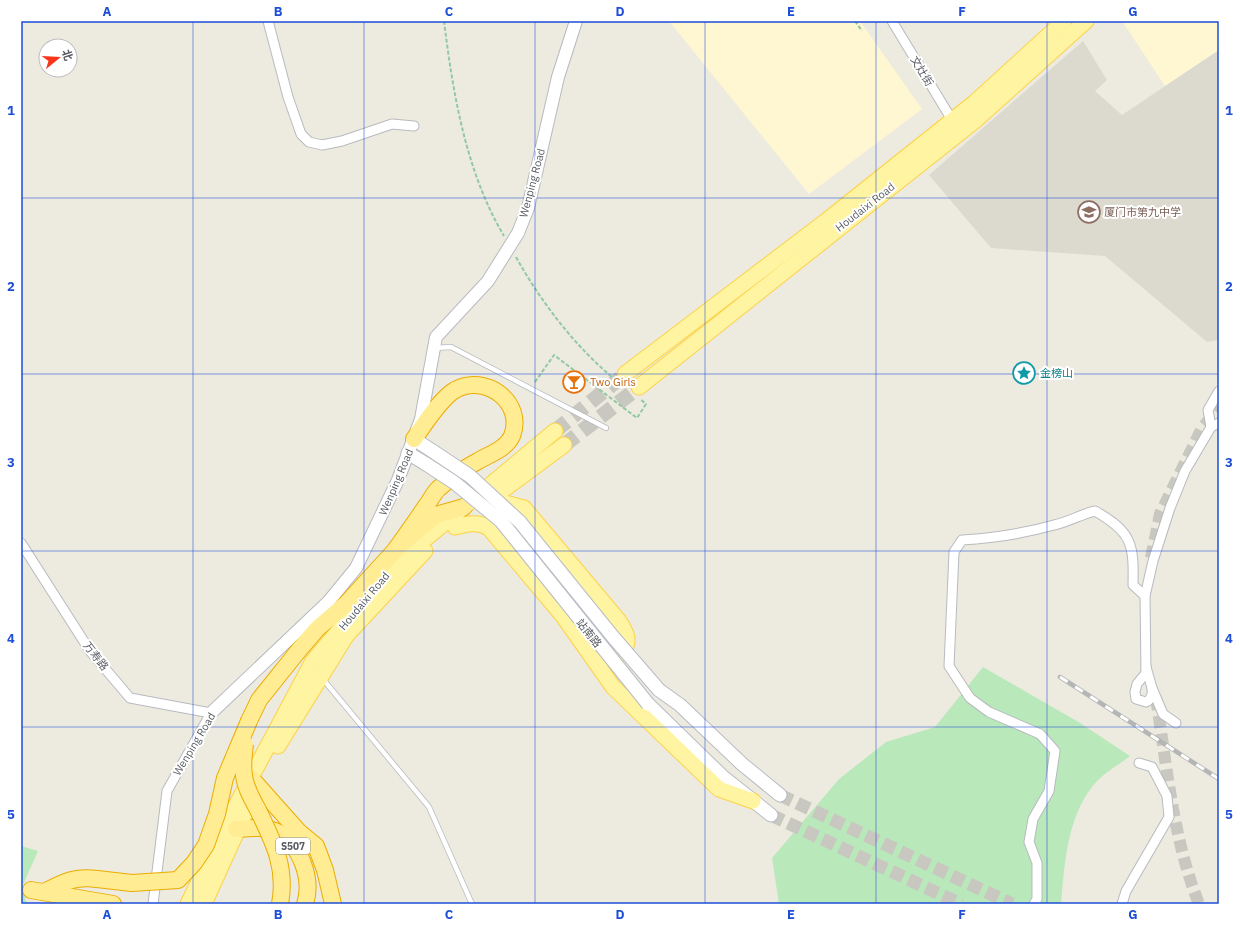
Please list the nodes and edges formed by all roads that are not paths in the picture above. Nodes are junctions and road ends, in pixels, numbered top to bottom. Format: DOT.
graph roads {
  1 [pos="268,21"];
  2 [pos="576,21"];
  3 [pos="892,21"];
  4 [pos="1064,21"];
  5 [pos="1086,21"];
  6 [pos="952,120"];
  7 [pos="414,126"];
  8 [pos="435,348"];
  9 [pos="625,374"];
  10 [pos="639,387"];
  11 [pos="1219,391"];
  12 [pos="1215,425"];
  13 [pos="606,428"];
  14 [pos="555,431"];
  15 [pos="564,445"];
  16 [pos="411,446"];
  17 [pos="498,501"];
  18 [pos="464,507"];
  19 [pos="455,527"];
  20 [pos="21,543"];
  21 [pos="396,549"];
  22 [pos="1146,596"];
  23 [pos="581,641"];
  24 [pos="1146,666"];
  25 [pos="321,677"];
  26 [pos="1152,688"];
  27 [pos="211,713"];
  28 [pos="249,721"];
  29 [pos="1176,723"];
  30 [pos="1139,763"];
  31 [pos="253,787"];
  32 [pos="780,795"];
  33 [pos="753,801"];
  34 [pos="771,815"];
  35 [pos="233,823"];
  36 [pos="299,832"];
  37 [pos="113,904"];
  38 [pos="153,904"];
  39 [pos="188,904"];
  40 [pos="204,904"];
  41 [pos="280,904"];
  42 [pos="305,904"];
  43 [pos="311,904"];
  44 [pos="333,904"];
  45 [pos="472,904"];
  46 [pos="1034,904"];
  47 [pos="1122,904"];
  1 -- 7 [label="street"];
  2 -- 8 [label="street, Wenping Road"];
  3 -- 6 [label="street, 文灶街"];
  4 -- 6 [label="main road, Houdaixi Road"];
  5 -- 10 [label="main road, Houdaixi Road"];
  6 -- 9 [label="main road, Houdaixi Road"];
  8 -- 13 [label="lane"];
  8 -- 16 [label="street, Wenping Road"];
  11 -- 12 [label="street"];
  12 -- 22 [label="street"];
  14 -- 18 [label="main road, Houdaixi Road"];
  15 -- 19 [label="main road"];
  16 -- 17 [label="main road, 站南路, bridge"];
  16 -- 21 [label="highway"];
  16 -- 27 [label="street, Wenping Road"];
  16 -- 33 [label="main road, 站南路, bridge"];
  17 -- 23 [label="main road"];
  17 -- 32 [label="main road, 站南路, bridge"];
  18 -- 21 [label="highway"];
  18 -- 31 [label="main road, Houdaixi Road"];
  19 -- 23 [label="main road"];
  19 -- 25 [label="main road"];
  20 -- 27 [label="street, 万寿路"];
  21 -- 28 [label="highway"];
  22 -- 24 [label="street"];
  22 -- 46 [label="street"];
  23 -- 33 [label="main road"];
  24 -- 26 [label="street"];
  24 -- 26 [label="street"];
  25 -- 31 [label="main road"];
  25 -- 45 [label="lane"];
  26 -- 29 [label="street"];
  27 -- 38 [label="street, Wenping Road"];
  28 -- 31 [label="highway, bridge"];
  28 -- 37 [label="highway, bridge"];
  30 -- 47 [label="street"];
  31 -- 35 [label="main road"];
  31 -- 36 [label="highway"];
  31 -- 41 [label="highway, bridge"];
  33 -- 34 [label="main road, 站南路"];
  35 -- 39 [label="main road"];
  35 -- 40 [label="main road"];
  35 -- 42 [label="highway, S507"];
  36 -- 43 [label="highway"];
  36 -- 44 [label="highway, S507"];
}
